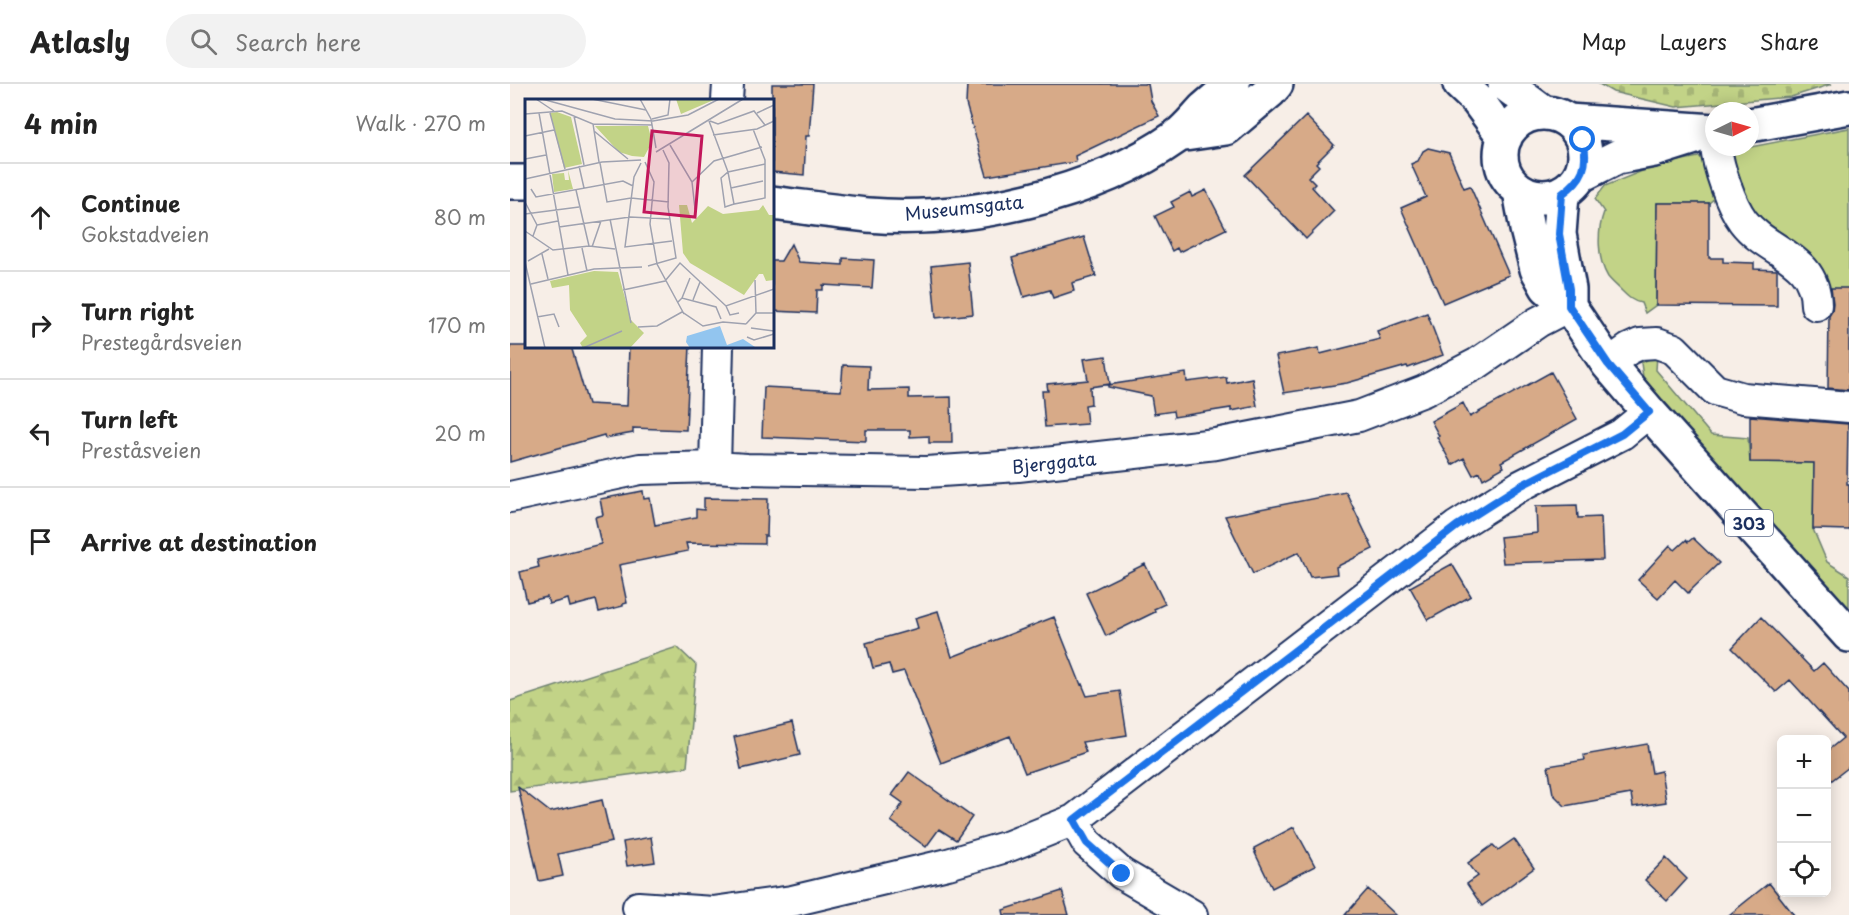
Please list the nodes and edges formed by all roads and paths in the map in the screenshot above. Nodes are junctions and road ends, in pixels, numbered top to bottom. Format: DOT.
graph roads {
  1 [pos="728,84"];
  2 [pos="1233,84"];
  3 [pos="1276,84"];
  4 [pos="1460,84"];
  5 [pos="1505,84"];
  6 [pos="727,99"];
  7 [pos="1849,107"];
  8 [pos="1556,117"];
  9 [pos="1759,123"];
  10 [pos="1705,130"];
  11 [pos="1705,134"];
  12 [pos="1178,135"];
  13 [pos="1504,138"];
  14 [pos="1718,156"];
  15 [pos="1571,185"];
  16 [pos="1520,191"];
  17 [pos="774,203"];
  18 [pos="1816,305"];
  19 [pos="1569,306"];
  20 [pos="718,348"];
  21 [pos="1608,364"];
  22 [pos="1849,407"];
  23 [pos="1649,412"];
  24 [pos="715,467"];
  25 [pos="510,497"];
  26 [pos="1849,634"];
  27 [pos="1074,820"];
  28 [pos="638,907"];
  29 [pos="1192,915"];
  1 -- 6 [label="street"];
  2 -- 12 [label="main road, Museumsgata"];
  3 -- 12 [label="main road, Museumsgata"];
  4 -- 13 [label="main road"];
  5 -- 8 [label="main road, 303"];
  7 -- 9 [label="main road"];
  8 -- 10 [label="main road"];
  8 -- 13 [label="main road"];
  8 -- 15 [label="main road, 303"];
  11 -- 15 [label="main road"];
  12 -- 17 [label="main road, Museumsgata"];
  13 -- 16 [label="main road, 303"];
  14 -- 18 [label="street"];
  15 -- 16 [label="main road"];
  15 -- 19 [label="main road, 303"];
  16 -- 19 [label="main road, 303"];
  19 -- 21 [label="main road, 303"];
  19 -- 24 [label="street, Bjerggata"];
  20 -- 24 [label="street"];
  21 -- 22 [label="street"];
  21 -- 23 [label="main road, 303"];
  23 -- 26 [label="main road, 303"];
  23 -- 27 [label="street"];
  24 -- 25 [label="street, Bjerggata"];
  27 -- 28 [label="street"];
  27 -- 29 [label="street"];
}
